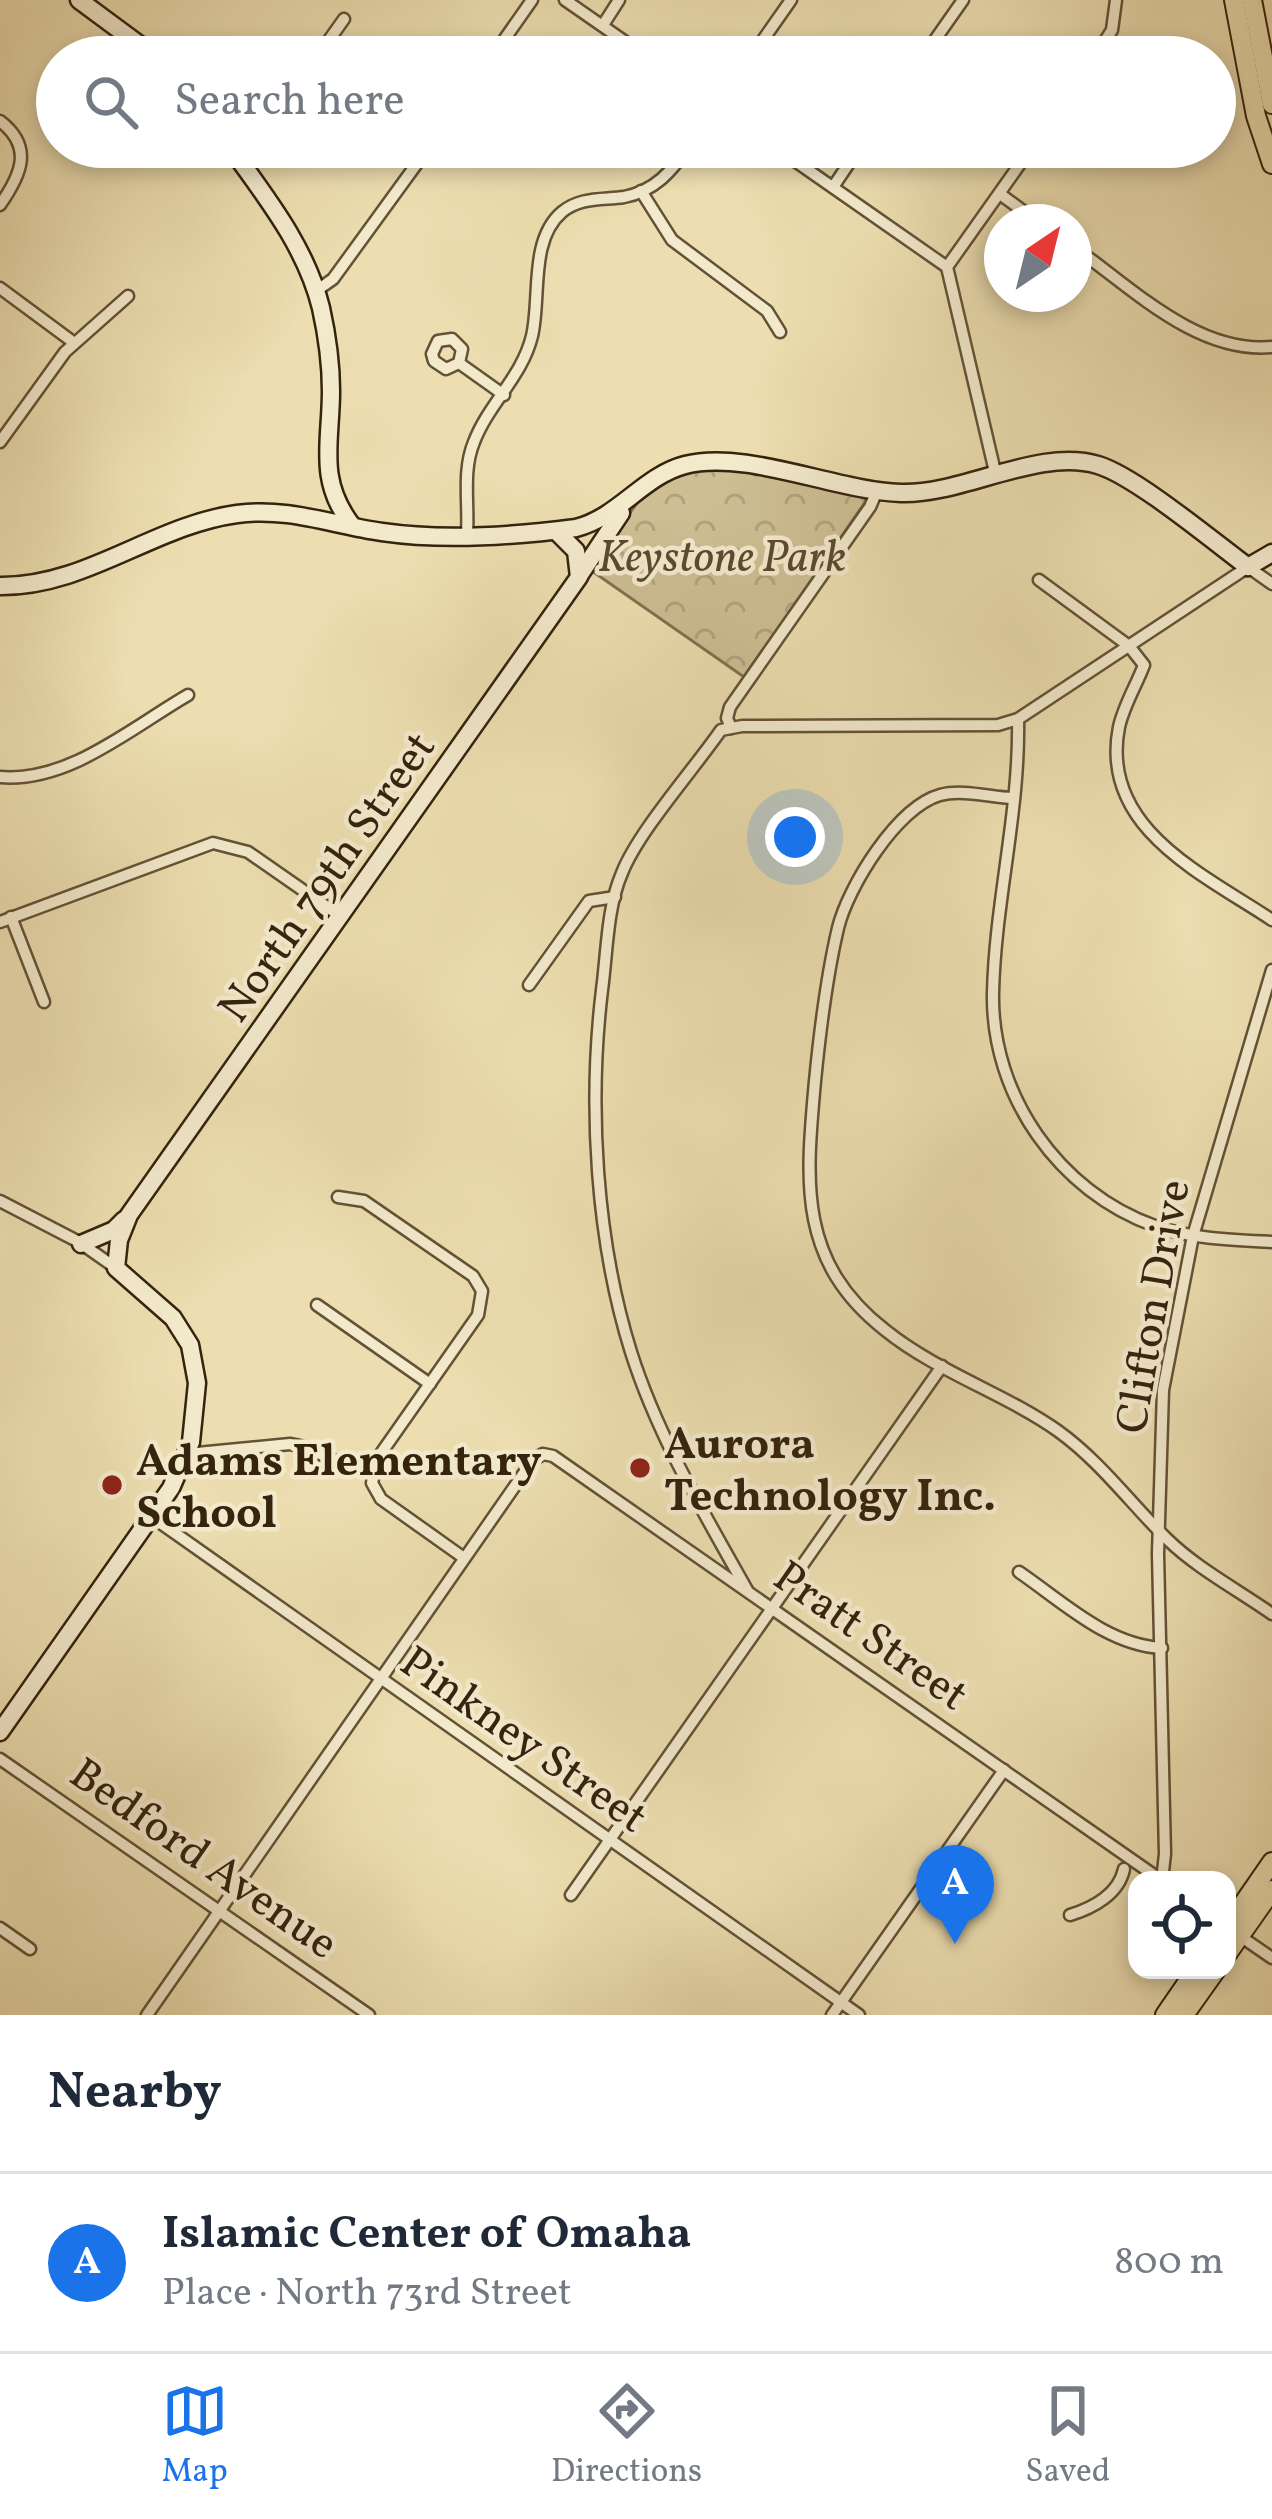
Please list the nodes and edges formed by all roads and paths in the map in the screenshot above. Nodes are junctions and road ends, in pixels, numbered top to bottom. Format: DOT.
graph roads {
  1 [pos="79,0"];
  2 [pos="532,0"];
  3 [pos="565,0"];
  4 [pos="620,0"];
  5 [pos="791,0"];
  6 [pos="963,0"];
  7 [pos="1116,0"];
  8 [pos="1252,0"];
  9 [pos="1232,5"];
  10 [pos="344,19"];
  11 [pos="603,25"];
  12 [pos="128,36"];
  13 [pos="332,36"];
  14 [pos="507,36"];
  15 [pos="618,36"];
  16 [pos="766,36"];
  17 [pos="938,36"];
  18 [pos="1108,36"];
  19 [pos="1272,104"];
  20 [pos="0,121"];
  21 [pos="1272,164"];
  22 [pos="246,168"];
  23 [pos="414,168"];
  24 [pos="672,168"];
  25 [pos="806,168"];
  26 [pos="846,168"];
  27 [pos="1018,168"];
  28 [pos="833,187"];
  29 [pos="641,191"];
  30 [pos="1000,194"];
  31 [pos="1014,204"];
  32 [pos="0,205"];
  33 [pos="1092,259"];
  34 [pos="947,268"];
  35 [pos="0,288"];
  36 [pos="316,292"];
  37 [pos="128,296"];
  38 [pos="780,332"];
  39 [pos="73,342"];
  40 [pos="1272,347"];
  41 [pos="459,363"];
  42 [pos="504,394"];
  43 [pos="2,435"];
  44 [pos="996,476"];
  45 [pos="328,478"];
  46 [pos="877,491"];
  47 [pos="627,503"];
  48 [pos="298,513"];
  49 [pos="350,524"];
  50 [pos="556,531"];
  51 [pos="467,534"];
  52 [pos="1272,553"];
  53 [pos="1248,567"];
  54 [pos="579,577"];
  55 [pos="1039,580"];
  56 [pos="1272,584"];
  57 [pos="0,586"];
  58 [pos="1129,646"];
  59 [pos="188,695"];
  60 [pos="1018,719"];
  61 [pos="731,728"];
  62 [pos="0,777"];
  63 [pos="1012,797"];
  64 [pos="616,897"];
  65 [pos="340,916"];
  66 [pos="6,920"];
  67 [pos="1272,920"];
  68 [pos="1272,970"];
  69 [pos="529,985"];
  70 [pos="44,1002"];
  71 [pos="338,1197"];
  72 [pos="0,1201"];
  73 [pos="129,1215"];
  74 [pos="1193,1236"];
  75 [pos="1272,1242"];
  76 [pos="81,1244"];
  77 [pos="116,1268"];
  78 [pos="317,1305"];
  79 [pos="942,1366"];
  80 [pos="430,1384"];
  81 [pos="187,1454"];
  82 [pos="373,1471"];
  83 [pos="152,1517"];
  84 [pos="1159,1529"];
  85 [pos="464,1558"];
  86 [pos="1019,1572"];
  87 [pos="747,1590"];
  88 [pos="773,1609"];
  89 [pos="1272,1614"];
  90 [pos="1162,1648"];
  91 [pos="380,1680"];
  92 [pos="0,1732"];
  93 [pos="0,1759"];
  94 [pos="1004,1771"];
  95 [pos="610,1841"];
  96 [pos="1272,1862"];
  97 [pos="1128,1864"];
  98 [pos="1142,1871"];
  99 [pos="1162,1871"];
  100 [pos="1272,1890"];
  101 [pos="571,1894"];
  102 [pos="220,1910"];
  103 [pos="1070,1915"];
  104 [pos="1236,1922"];
  105 [pos="1236,1925"];
  106 [pos="0,1928"];
  107 [pos="1236,1933"];
  108 [pos="30,1949"];
  109 [pos="1272,1958"];
  110 [pos="1190,1979"];
  111 [pos="1210,1979"];
  112 [pos="841,2002"];
  113 [pos="147,2015"];
  114 [pos="369,2015"];
  115 [pos="832,2015"];
  116 [pos="859,2015"];
  117 [pos="1165,2015"];
  118 [pos="1184,2015"];
  1 -- 12 [label="street"];
  2 -- 14 [label="street"];
  3 -- 11 [label="street"];
  4 -- 11 [label="street"];
  5 -- 16 [label="street"];
  6 -- 17 [label="street"];
  7 -- 18 [label="street"];
  8 -- 19 [label="main road"];
  9 -- 21 [label="main road"];
  10 -- 13 [label="street"];
  11 -- 15 [label="street"];
  20 -- 32 [label="street"];
  22 -- 36 [label="street"];
  23 -- 36 [label="street"];
  24 -- 29 [label="street"];
  25 -- 28 [label="street"];
  26 -- 28 [label="street"];
  27 -- 30 [label="street"];
  28 -- 34 [label="street"];
  29 -- 38 [label="street"];
  29 -- 42 [label="street"];
  30 -- 31 [label="street"];
  30 -- 34 [label="street"];
  33 -- 40 [label="street"];
  34 -- 44 [label="street"];
  35 -- 39 [label="street"];
  36 -- 45 [label="street"];
  37 -- 39 [label="street"];
  39 -- 43 [label="street"];
  41 -- 42 [label="street"];
  42 -- 51 [label="street"];
  44 -- 46 [label="street"];
  44 -- 53 [label="street"];
  45 -- 48 [label="street"];
  45 -- 49 [label="street"];
  46 -- 47 [label="street"];
  46 -- 61 [label="street"];
  47 -- 50 [label="street"];
  47 -- 54 [label="street, North 79th Street"];
  48 -- 49 [label="street"];
  48 -- 57 [label="street"];
  49 -- 51 [label="street"];
  50 -- 51 [label="street"];
  50 -- 54 [label="street"];
  52 -- 53 [label="street"];
  53 -- 56 [label="street"];
  53 -- 58 [label="street"];
  54 -- 65 [label="street, North 79th Street"];
  55 -- 58 [label="street"];
  58 -- 60 [label="street"];
  58 -- 67 [label="street"];
  59 -- 62 [label="street"];
  60 -- 61 [label="street"];
  60 -- 63 [label="street"];
  61 -- 64 [label="street"];
  63 -- 74 [label="street"];
  63 -- 79 [label="street"];
  64 -- 69 [label="street"];
  64 -- 87 [label="street"];
  65 -- 66 [label="street"];
  65 -- 73 [label="street, North 79th Street"];
  66 -- 70 [label="street"];
  68 -- 74 [label="street, Clifton Drive"];
  71 -- 80 [label="street"];
  72 -- 76 [label="street"];
  73 -- 76 [label="street, North 79th Street"];
  73 -- 77 [label="street, North 79th Street"];
  74 -- 75 [label="street"];
  74 -- 84 [label="street, Clifton Drive"];
  76 -- 77 [label="street"];
  77 -- 81 [label="street"];
  78 -- 80 [label="street"];
  79 -- 84 [label="street"];
  79 -- 88 [label="street"];
  80 -- 82 [label="street"];
  81 -- 82 [label="street"];
  81 -- 83 [label="street"];
  82 -- 85 [label="street"];
  83 -- 91 [label="street, Pinkney Street"];
  83 -- 92 [label="street"];
  84 -- 89 [label="street"];
  84 -- 90 [label="street, Clifton Drive"];
  85 -- 87 [label="street, Pratt Street"];
  85 -- 91 [label="street"];
  86 -- 90 [label="street"];
  87 -- 88 [label="street, Pratt Street"];
  88 -- 94 [label="street, Pratt Street"];
  88 -- 95 [label="street"];
  90 -- 99 [label="street, Clifton Drive"];
  91 -- 95 [label="street, Pinkney Street"];
  91 -- 102 [label="street"];
  93 -- 102 [label="street, Bedford Avenue"];
  94 -- 97 [label="street, Pratt Street"];
  94 -- 112 [label="street"];
  95 -- 101 [label="street"];
  95 -- 112 [label="street, Pinkney Street"];
  96 -- 104 [label="main road"];
  97 -- 98 [label="street, Pratt Street"];
  97 -- 103 [label="street"];
  100 -- 105 [label="main road"];
  102 -- 113 [label="street"];
  102 -- 114 [label="street, Bedford Avenue"];
  106 -- 108 [label="street"];
  107 -- 109 [label="street"];
  110 -- 117 [label="main road"];
  111 -- 118 [label="main road"];
  112 -- 115 [label="street"];
  112 -- 116 [label="street, Pinkney Street"];
}
